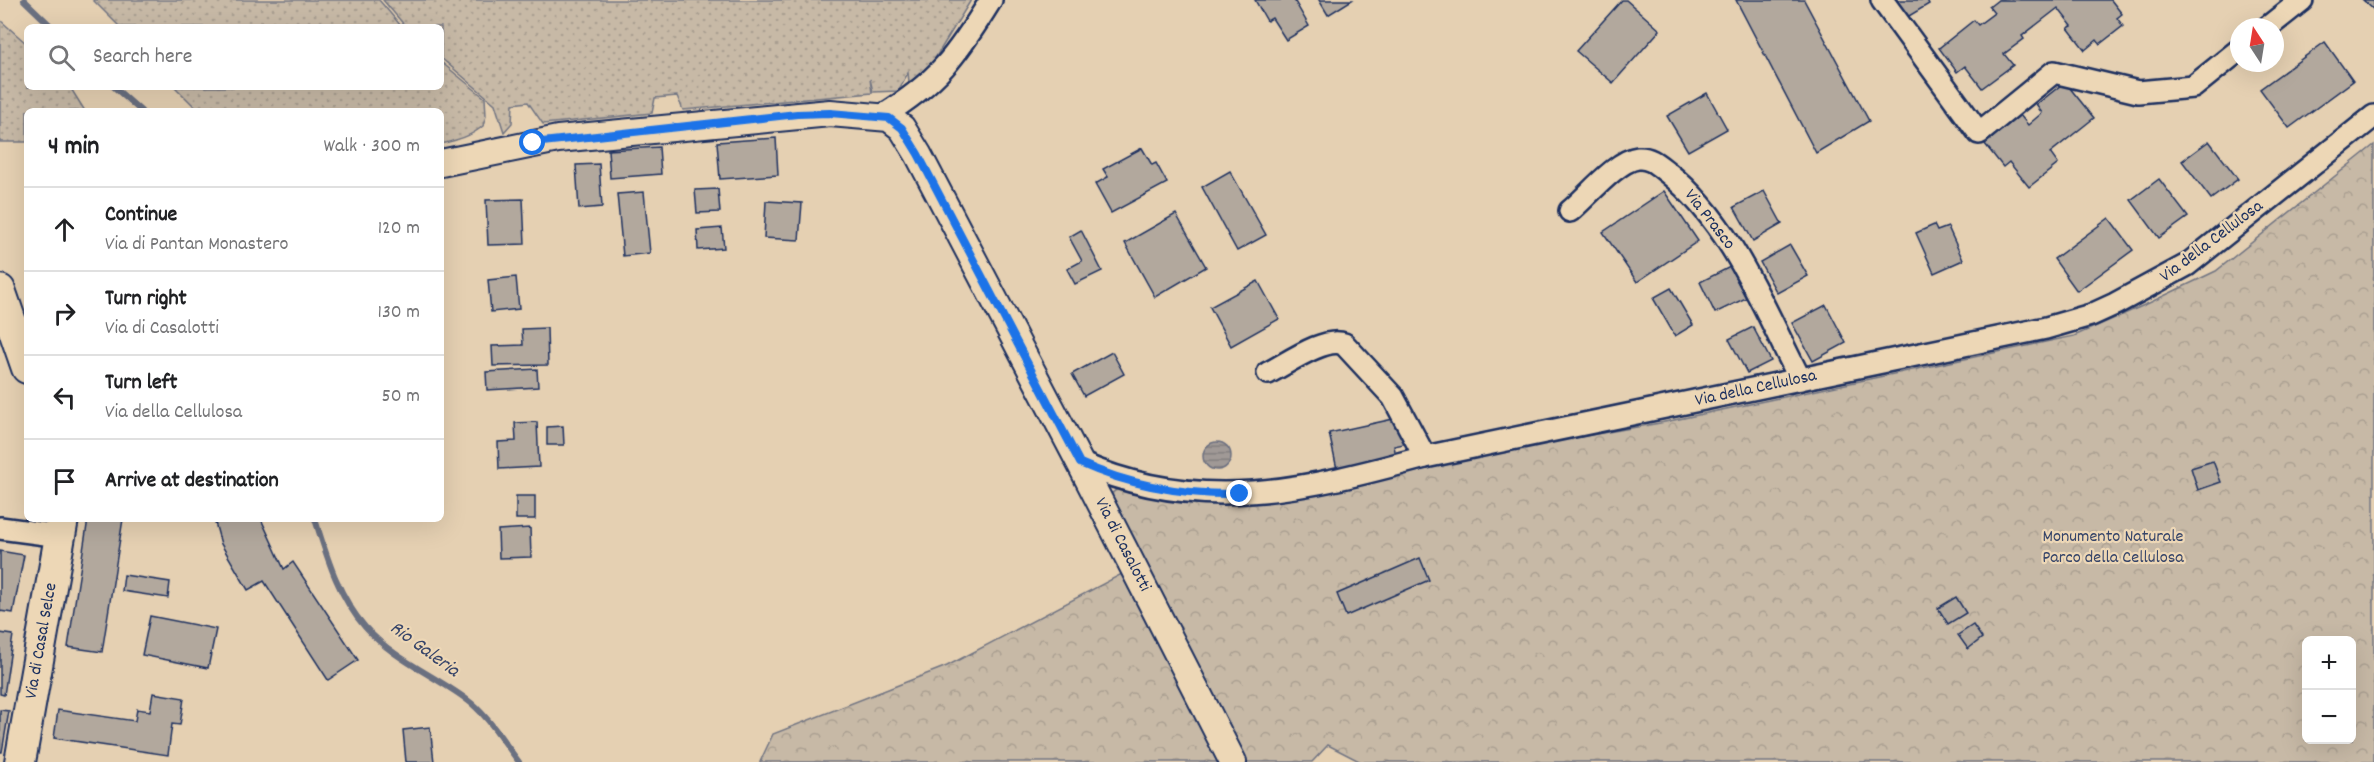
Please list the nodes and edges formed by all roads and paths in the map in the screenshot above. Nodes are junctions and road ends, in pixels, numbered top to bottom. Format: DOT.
graph roads {
  1 [pos="991,0"];
  2 [pos="1882,0"];
  3 [pos="2302,0"];
  4 [pos="2279,18"];
  5 [pos="2230,57"];
  6 [pos="882,116"];
  7 [pos="2374,116"];
  8 [pos="444,162"];
  9 [pos="1570,211"];
  10 [pos="0,290"];
  11 [pos="24,359"];
  12 [pos="1268,373"];
  13 [pos="1800,380"];
  14 [pos="1425,457"];
  15 [pos="1080,463"];
  16 [pos="0,528"];
  17 [pos="62,528"];
  18 [pos="20,762"];
  19 [pos="1233,762"];
  1 -- 6 [label="street"];
  2 -- 5 [label="street"];
  3 -- 4 [label="street"];
  6 -- 8 [label="street"];
  6 -- 15 [label="street, Via di Casalotti"];
  7 -- 13 [label="street, Via della Cellulosa"];
  9 -- 13 [label="street, Via Prasco"];
  10 -- 11 [label="main road"];
  12 -- 14 [label="street"];
  13 -- 14 [label="street, Via della Cellulosa"];
  14 -- 15 [label="street, Via della Cellulosa"];
  15 -- 19 [label="street, Via di Casalotti"];
  16 -- 17 [label="street"];
  17 -- 18 [label="main road, Via di Casal Selce"];
}
